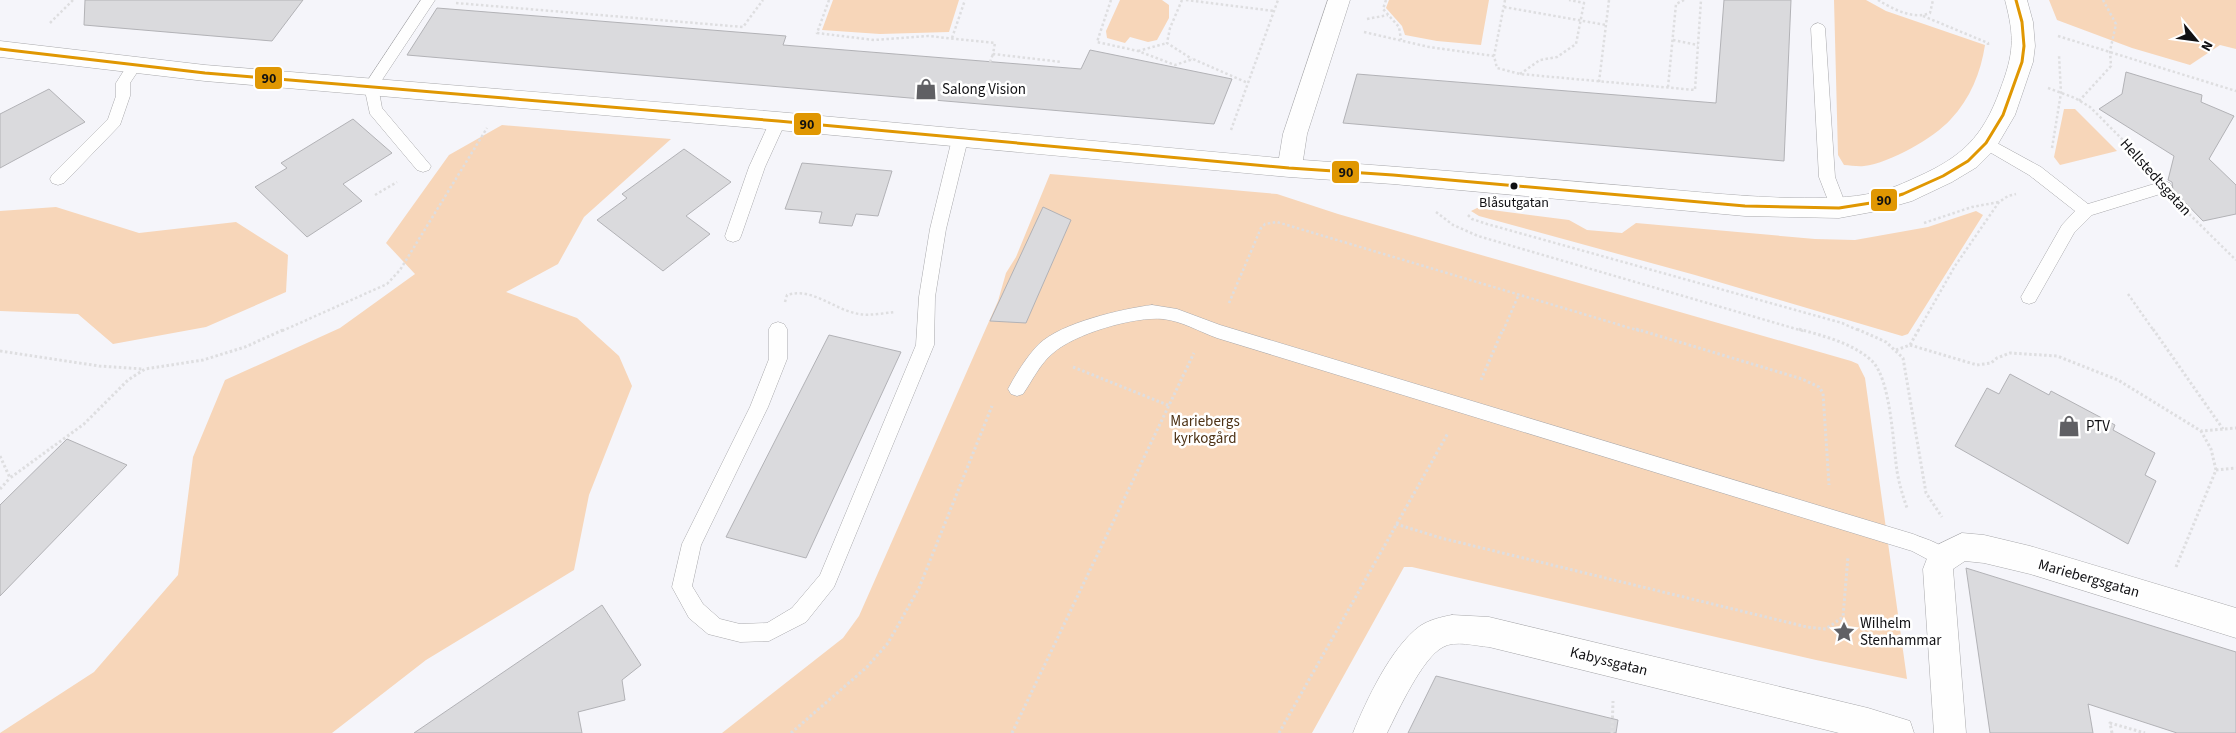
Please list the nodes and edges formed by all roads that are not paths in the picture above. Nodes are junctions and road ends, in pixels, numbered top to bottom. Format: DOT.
graph roads {
  1 [pos="428,0"];
  2 [pos="1339,0"];
  3 [pos="2016,0"];
  4 [pos="1818,28"];
  5 [pos="0,49"];
  6 [pos="134,64"];
  7 [pos="371,86"];
  8 [pos="778,121"];
  9 [pos="960,139"];
  10 [pos="1986,143"];
  11 [pos="423,166"];
  12 [pos="1289,168"];
  13 [pos="58,178"];
  14 [pos="2164,187"];
  15 [pos="1839,208"];
  16 [pos="2086,211"];
  17 [pos="733,236"];
  18 [pos="2030,297"];
  19 [pos="778,329"];
  20 [pos="1017,389"];
  21 [pos="1942,558"];
  22 [pos="2236,623"];
  23 [pos="1369,733"];
  24 [pos="1898,733"];
  25 [pos="1950,733"];
  1 -- 7 [label="lane"];
  2 -- 12 [label="street"];
  3 -- 10 [label="street"];
  4 -- 15 [label="lane"];
  5 -- 6 [label="street"];
  6 -- 7 [label="street"];
  6 -- 13 [label="lane"];
  7 -- 8 [label="street"];
  7 -- 11 [label="lane"];
  8 -- 9 [label="street"];
  8 -- 17 [label="lane"];
  9 -- 12 [label="street"];
  9 -- 19 [label="lane"];
  10 -- 15 [label="street"];
  10 -- 16 [label="lane"];
  12 -- 15 [label="street"];
  14 -- 16 [label="lane"];
  16 -- 18 [label="lane"];
  20 -- 21 [label="lane"];
  21 -- 22 [label="street, Mariebergsgatan"];
  21 -- 25 [label="street"];
  23 -- 24 [label="street, Kabyssgatan"];
}
